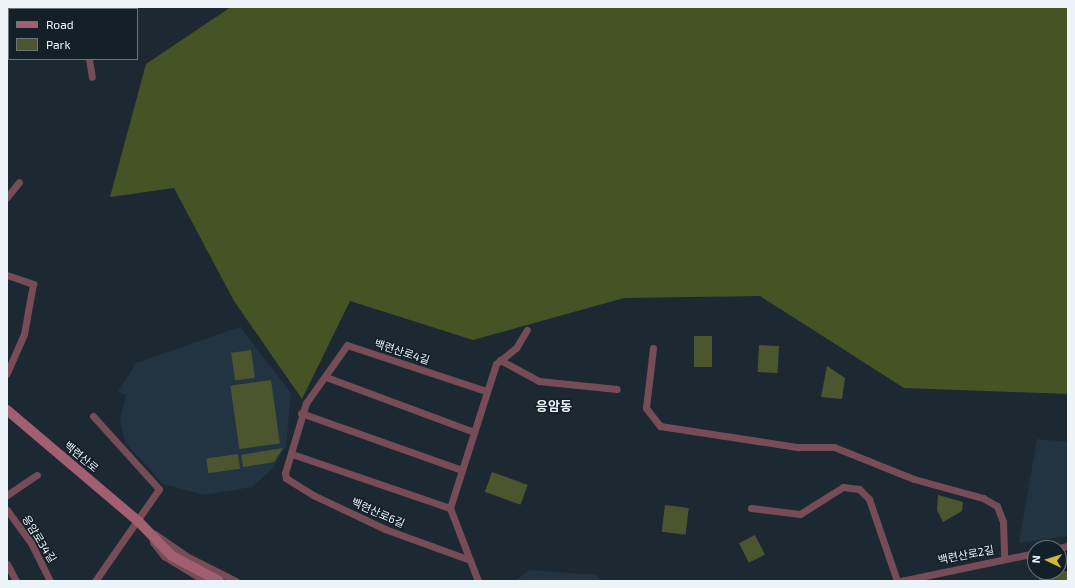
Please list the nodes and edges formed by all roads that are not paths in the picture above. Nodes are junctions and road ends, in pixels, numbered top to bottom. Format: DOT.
graph roads {
  1 [pos="88,60"];
  2 [pos="92,77"];
  3 [pos="19,182"];
  4 [pos="7,197"];
  5 [pos="7,275"];
  6 [pos="527,330"];
  7 [pos="652,348"];
  8 [pos="500,360"];
  9 [pos="7,373"];
  10 [pos="326,377"];
  11 [pos="617,389"];
  12 [pos="486,391"];
  13 [pos="7,410"];
  14 [pos="301,413"];
  15 [pos="93,416"];
  16 [pos="474,432"];
  17 [pos="292,454"];
  18 [pos="462,470"];
  19 [pos="285,474"];
  20 [pos="37,475"];
  21 [pos="7,495"];
  22 [pos="450,508"];
  23 [pos="751,508"];
  24 [pos="7,510"];
  25 [pos="139,522"];
  26 [pos="1027,555"];
  27 [pos="1004,559"];
  28 [pos="470,560"];
  29 [pos="7,564"];
  30 [pos="16,581"];
  31 [pos="50,581"];
  32 [pos="95,581"];
  33 [pos="205,581"];
  34 [pos="219,581"];
  35 [pos="236,581"];
  36 [pos="478,581"];
  37 [pos="897,581"];
  38 [pos="901,581"];
  1 -- 2 [label="street"];
  3 -- 4 [label="street"];
  5 -- 9 [label="street"];
  6 -- 8 [label="street"];
  7 -- 27 [label="street"];
  8 -- 11 [label="street"];
  8 -- 12 [label="street"];
  10 -- 12 [label="street, 백련산로4길"];
  10 -- 14 [label="street, 백련산로4길"];
  10 -- 16 [label="street"];
  12 -- 16 [label="street"];
  13 -- 25 [label="main road, 백련산로"];
  14 -- 17 [label="street, 백련산로4길"];
  14 -- 18 [label="street"];
  15 -- 25 [label="street"];
  16 -- 18 [label="street"];
  17 -- 19 [label="street, 백련산로4길"];
  17 -- 22 [label="street"];
  18 -- 22 [label="street"];
  19 -- 28 [label="street, 백련산로6길"];
  20 -- 21 [label="street"];
  22 -- 28 [label="street"];
  23 -- 37 [label="street"];
  24 -- 31 [label="street, 응암로34길"];
  25 -- 32 [label="street"];
  25 -- 33 [label="street, 백련산로"];
  25 -- 34 [label="main road, 백련산로"];
  25 -- 35 [label="street, 백련산로"];
  26 -- 27 [label="street, 백련산로2길"];
  27 -- 38 [label="street, 백련산로2길"];
  28 -- 36 [label="street"];
  29 -- 30 [label="street"];
}
